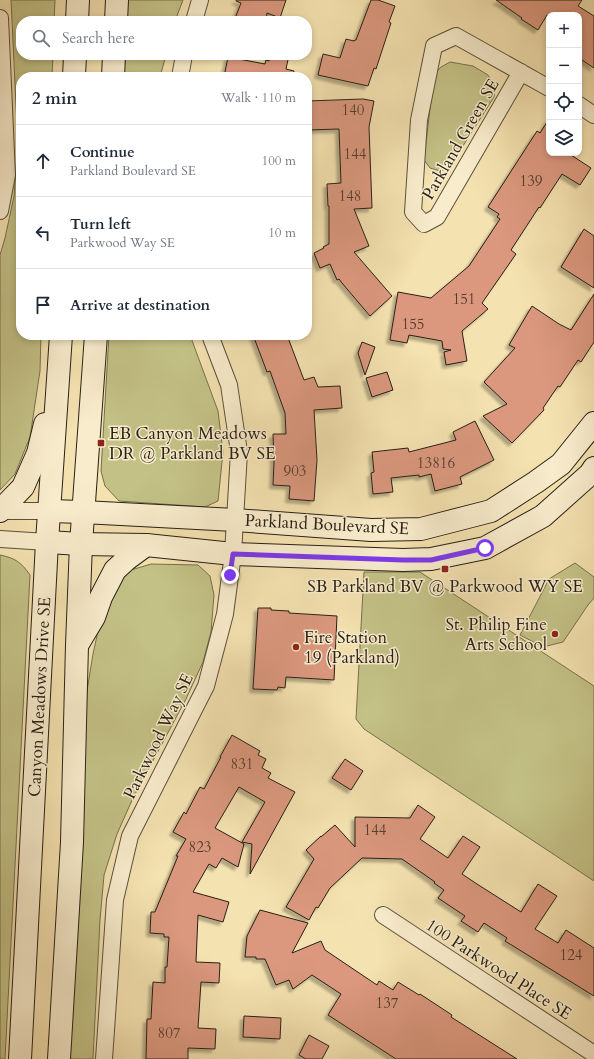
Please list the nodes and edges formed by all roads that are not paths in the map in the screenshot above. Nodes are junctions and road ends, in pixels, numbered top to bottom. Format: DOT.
graph roads {
  1 [pos="78,0"];
  2 [pos="117,0"];
  3 [pos="200,0"];
  4 [pos="77,16"];
  5 [pos="116,16"];
  6 [pos="195,16"];
  7 [pos="0,18"];
  8 [pos="75,60"];
  9 [pos="114,60"];
  10 [pos="183,60"];
  11 [pos="74,72"];
  12 [pos="112,72"];
  13 [pos="181,72"];
  14 [pos="521,72"];
  15 [pos="546,86"];
  16 [pos="582,107"];
  17 [pos="594,115"];
  18 [pos="0,211"];
  19 [pos="60,340"];
  20 [pos="96,340"];
  21 [pos="212,340"];
  22 [pos="59,368"];
  23 [pos="594,423"];
  24 [pos="594,468"];
  25 [pos="526,488"];
  26 [pos="0,511"];
  27 [pos="49,511"];
  28 [pos="83,512"];
  29 [pos="543,516"];
  30 [pos="235,520"];
  31 [pos="0,539"];
  32 [pos="48,542"];
  33 [pos="81,544"];
  34 [pos="146,545"];
  35 [pos="233,554"];
  36 [pos="77,645"];
  37 [pos="383,915"];
  38 [pos="594,1054"];
  39 [pos="20,1059"];
  40 [pos="59,1059"];
  41 [pos="104,1059"];
  1 -- 4 [label="main road"];
  2 -- 5 [label="main road"];
  3 -- 6 [label="street"];
  7 -- 18 [label="street"];
  8 -- 11 [label="main road"];
  9 -- 12 [label="main road"];
  10 -- 13 [label="street"];
  14 -- 14 [label="street, Parkland Green SE"];
  14 -- 15 [label="street, Parkland Green SE"];
  16 -- 17 [label="street"];
  19 -- 22 [label="main road, Canyon Meadows Drive SE"];
  20 -- 28 [label="main road, Canyon Meadows Drive SE"];
  21 -- 30 [label="street, Parkwood Way SE"];
  22 -- 26 [label="main road"];
  22 -- 27 [label="main road, Canyon Meadows Drive SE"];
  23 -- 25 [label="main road, Parkland Boulevard SE"];
  24 -- 29 [label="main road, Parkland Boulevard SE"];
  25 -- 29 [label="main road"];
  25 -- 30 [label="main road, Parkland Boulevard SE"];
  26 -- 27 [label="street"];
  27 -- 28 [label="main road, Parkland Boulevard SE"];
  27 -- 32 [label="main road, Canyon Meadows Drive SE"];
  28 -- 30 [label="main road, Parkland Boulevard SE"];
  28 -- 33 [label="main road, Canyon Meadows Drive SE"];
  29 -- 35 [label="main road, Parkland Boulevard SE"];
  30 -- 35 [label="street, Parkwood Way SE"];
  31 -- 32 [label="street"];
  32 -- 33 [label="main road, Parkland Boulevard SE"];
  32 -- 39 [label="main road, Canyon Meadows Drive SE"];
  33 -- 34 [label="main road, Parkland Boulevard SE"];
  33 -- 36 [label="main road, Canyon Meadows Drive SE"];
  34 -- 35 [label="main road, Parkland Boulevard SE"];
  34 -- 36 [label="main road"];
  35 -- 41 [label="street, Parkwood Way SE"];
  36 -- 40 [label="main road, Canyon Meadows Drive SE"];
  37 -- 38 [label="street, 100 Parkwood Place SE"];
}
